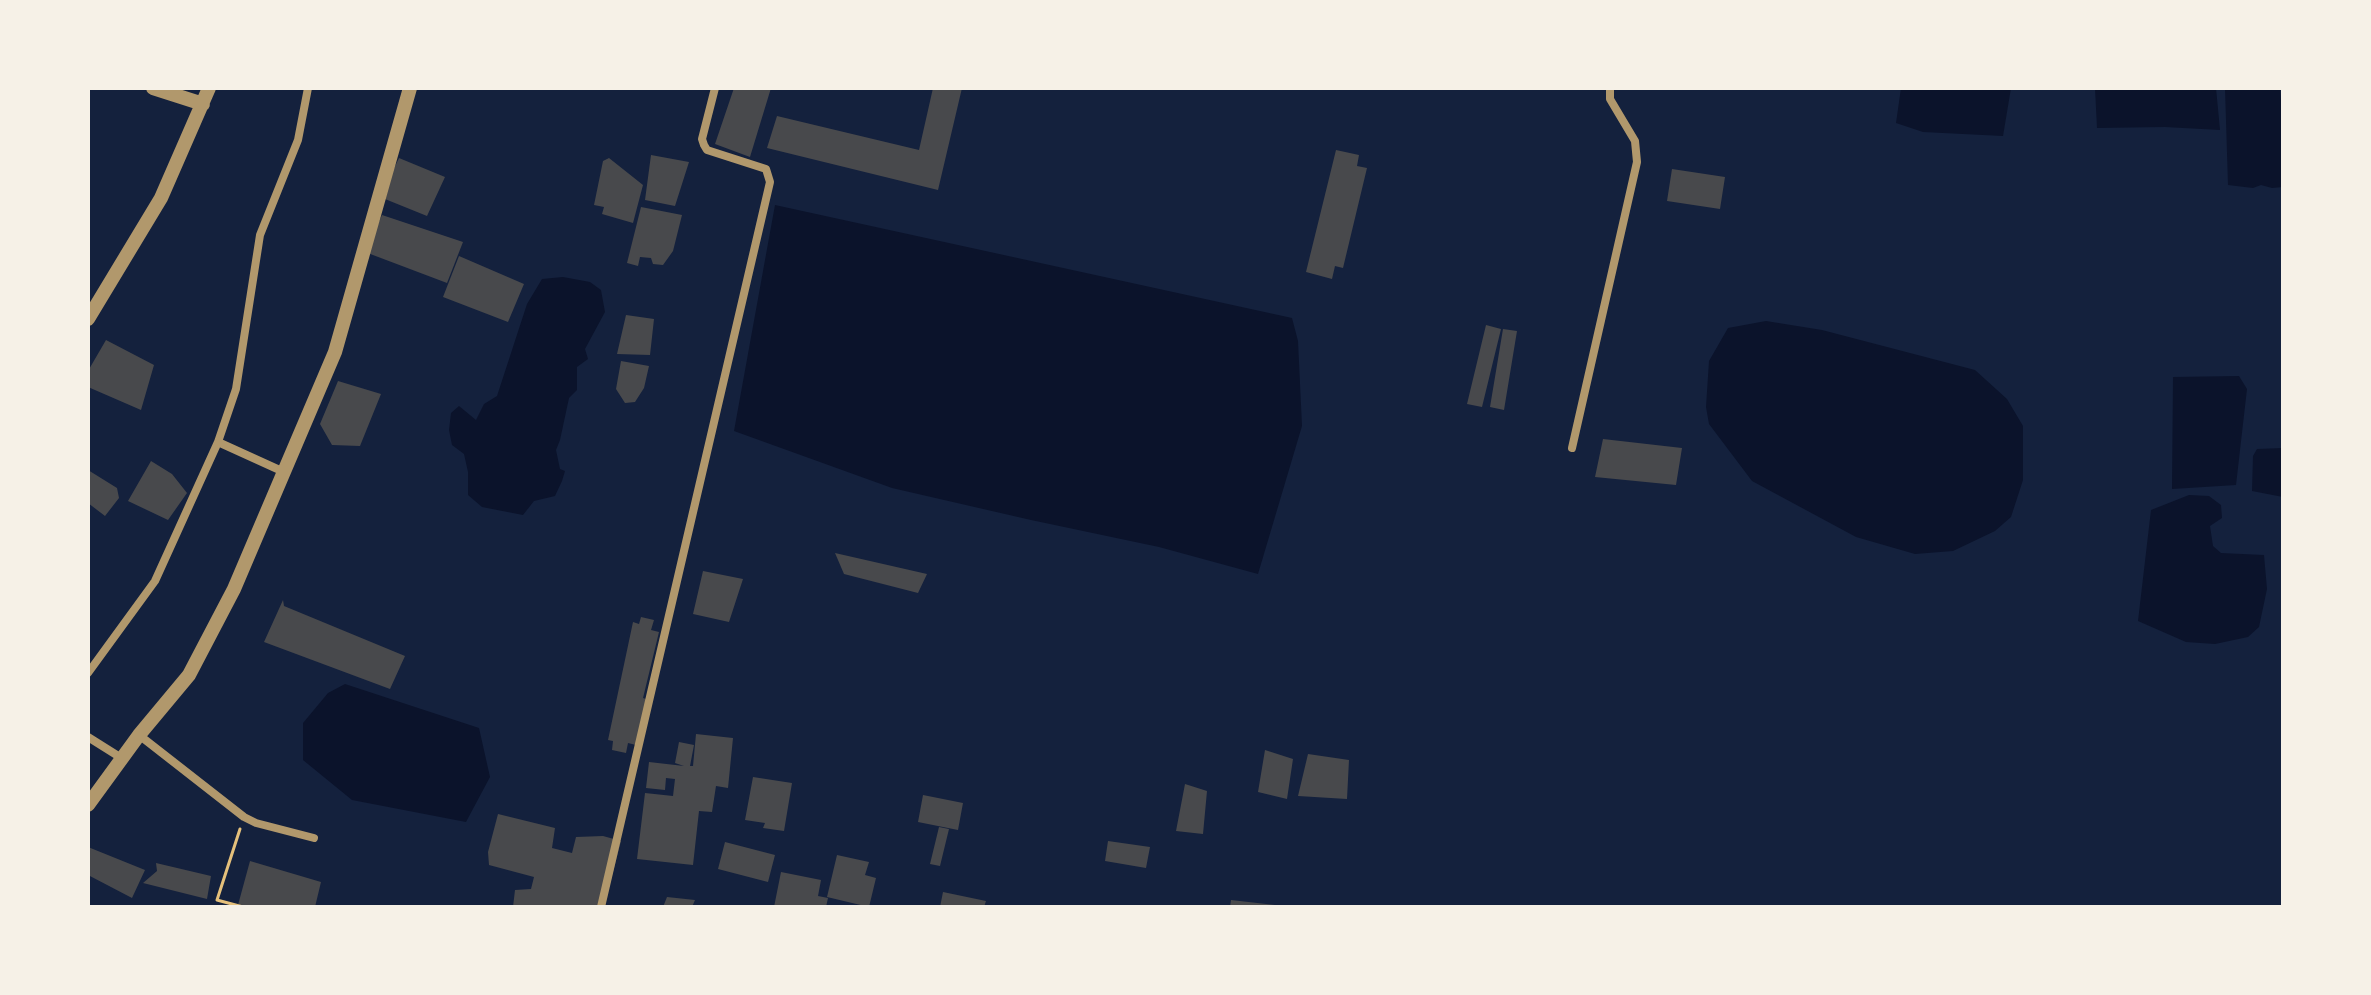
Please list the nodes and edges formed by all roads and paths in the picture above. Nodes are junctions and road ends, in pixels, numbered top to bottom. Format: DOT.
graph roads {
  1 [pos="153,88"];
  2 [pos="209,88"];
  3 [pos="308,88"];
  4 [pos="410,88"];
  5 [pos="715,88"];
  6 [pos="1610,88"];
  7 [pos="203,104"];
  8 [pos="88,319"];
  9 [pos="222,444"];
  10 [pos="1572,448"];
  11 [pos="284,472"];
  12 [pos="88,673"];
  13 [pos="139,735"];
  14 [pos="88,737"];
  15 [pos="118,755"];
  16 [pos="88,805"];
  17 [pos="244,817"];
  18 [pos="314,838"];
  19 [pos="243,907"];
  20 [pos="601,907"];
  1 -- 7 [label="street"];
  2 -- 7 [label="street"];
  3 -- 9 [label="street"];
  4 -- 11 [label="street"];
  5 -- 20 [label="street"];
  6 -- 10 [label="street"];
  7 -- 8 [label="street"];
  9 -- 11 [label="street"];
  9 -- 12 [label="street"];
  11 -- 13 [label="street"];
  13 -- 15 [label="street"];
  13 -- 17 [label="street"];
  14 -- 15 [label="street"];
  15 -- 16 [label="street"];
  17 -- 18 [label="street"];
  17 -- 19 [label="path"];
}
